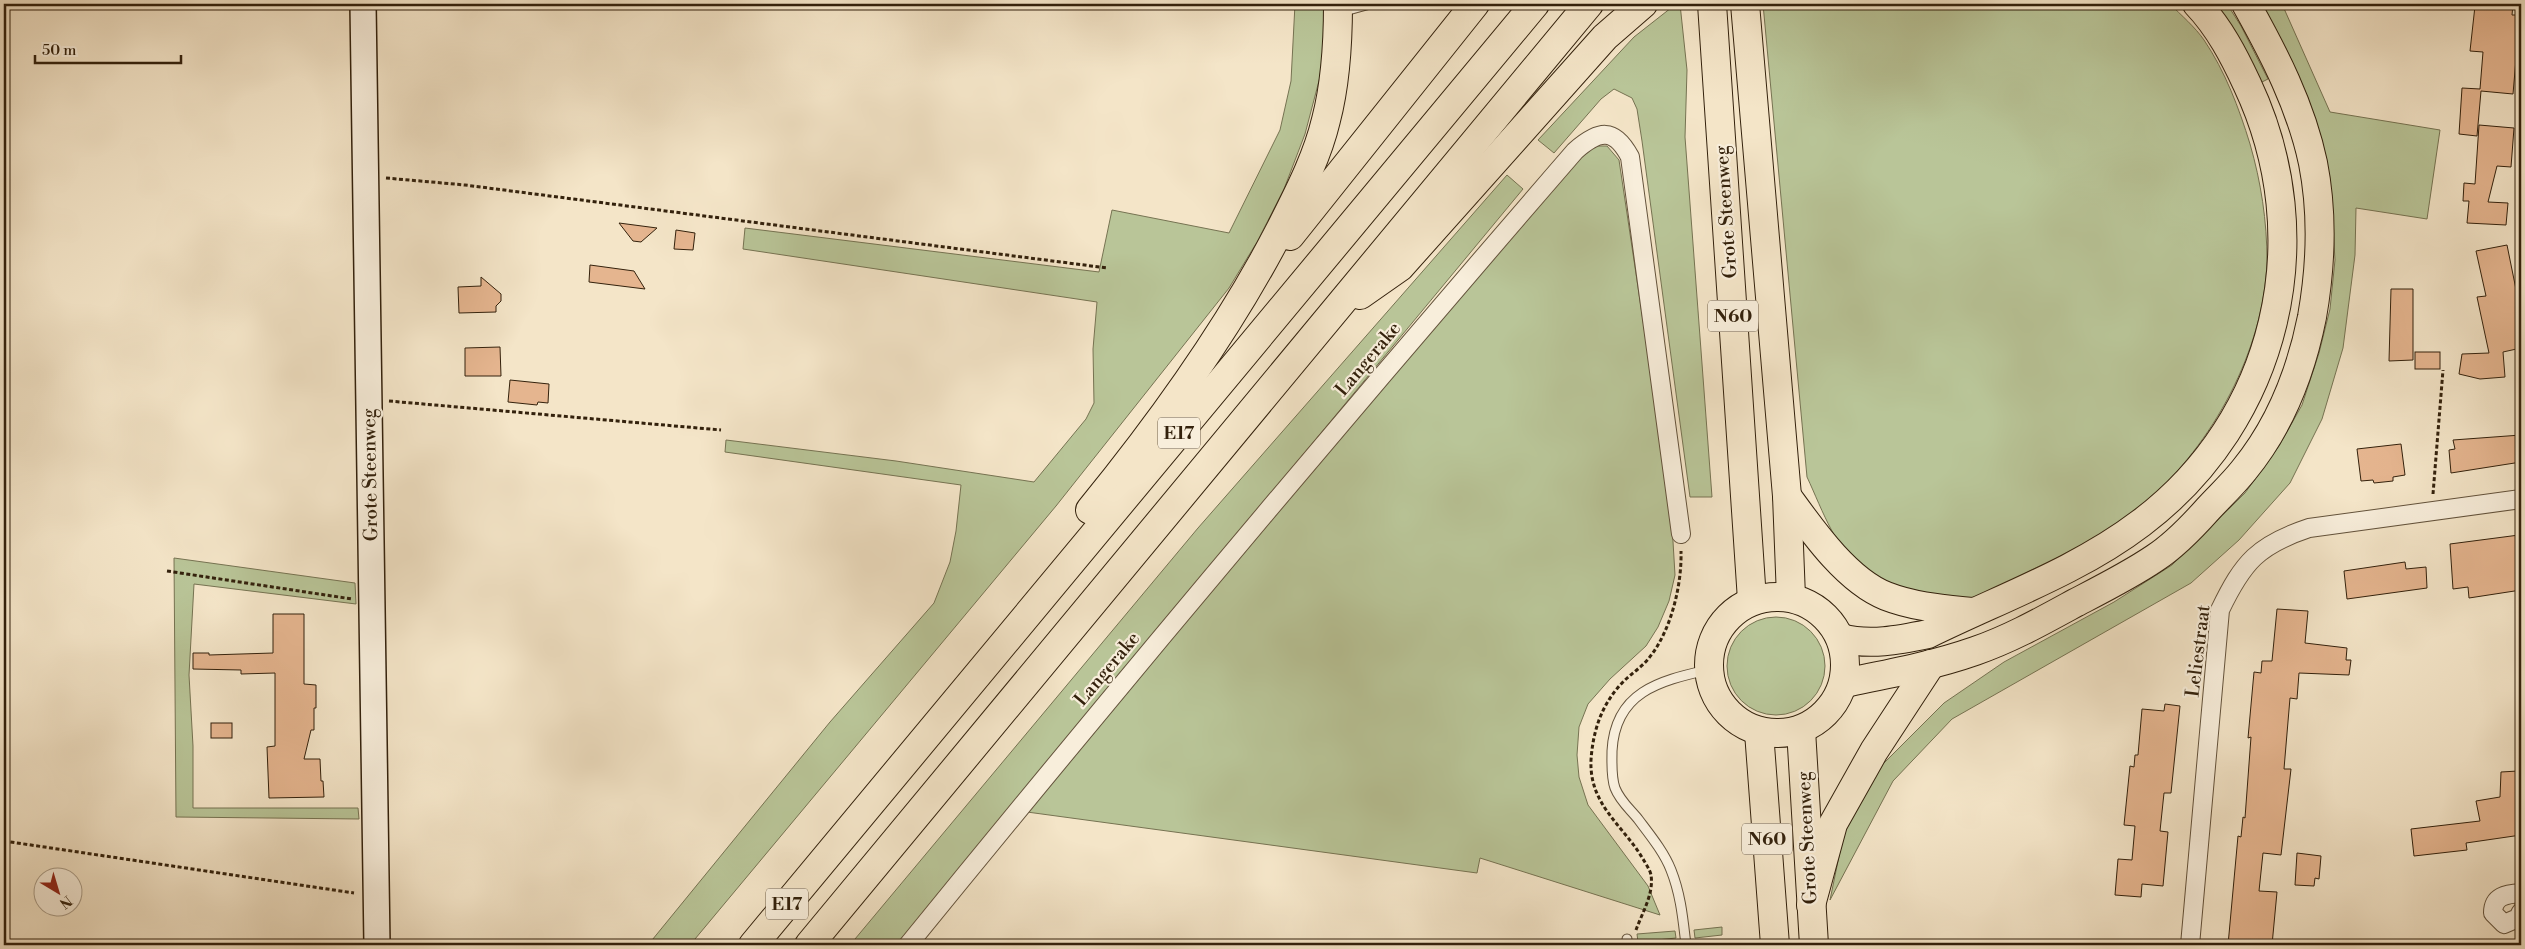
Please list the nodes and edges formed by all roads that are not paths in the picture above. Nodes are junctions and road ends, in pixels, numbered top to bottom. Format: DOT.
graph roads {
  1 [pos="363,4"];
  2 [pos="1370,4"];
  3 [pos="1475,4"];
  4 [pos="1536,4"];
  5 [pos="1589,4"];
  6 [pos="1643,4"];
  7 [pos="1712,4"];
  8 [pos="1745,4"];
  9 [pos="2197,4"];
  10 [pos="2246,4"];
  11 [pos="1338,8"];
  12 [pos="1252,284"];
  13 [pos="1330,316"];
  14 [pos="1787,496"];
  15 [pos="2521,499"];
  16 [pos="1681,534"];
  17 [pos="1792,597"];
  18 [pos="1752,600"];
  19 [pos="1973,612"];
  20 [pos="1841,638"];
  21 [pos="1931,664"];
  22 [pos="1707,670"];
  23 [pos="1844,683"];
  24 [pos="1801,730"];
  25 [pos="1759,732"];
  26 [pos="822,862"];
  27 [pos="2521,893"];
  28 [pos="1811,905"];
  29 [pos="2521,912"];
  30 [pos="377,945"];
  31 [pos="753,945"];
  32 [pos="809,945"];
  33 [pos="908,945"];
  34 [pos="1686,945"];
  35 [pos="1775,945"];
  36 [pos="1814,945"];
  37 [pos="2190,945"];
  1 -- 30 [label="street, Grote Steenweg"];
  2 -- 11 [label="lane"];
  3 -- 12 [label="highway"];
  4 -- 26 [label="highway, E17"];
  5 -- 13 [label="highway, E17"];
  6 -- 13 [label="highway"];
  7 -- 18 [label="highway, Grote Steenweg / N60"];
  8 -- 14 [label="highway, Grote Steenweg / N60"];
  9 -- 19 [label="highway"];
  10 -- 21 [label="highway"];
  11 -- 12 [label="highway"];
  12 -- 26 [label="highway"];
  13 -- 32 [label="highway, E17"];
  14 -- 17 [label="highway, Grote Steenweg / N60"];
  14 -- 19 [label="highway"];
  15 -- 37 [label="street, Leliestraat"];
  16 -- 33 [label="street, Langerake"];
  17 -- 18 [label="highway"];
  17 -- 20 [label="highway"];
  18 -- 22 [label="highway"];
  19 -- 20 [label="highway"];
  20 -- 23 [label="highway"];
  21 -- 23 [label="highway"];
  21 -- 28 [label="highway"];
  22 -- 25 [label="highway"];
  22 -- 34 [label="lane"];
  23 -- 24 [label="highway"];
  24 -- 25 [label="highway"];
  24 -- 28 [label="highway, Grote Steenweg / N60"];
  25 -- 35 [label="highway, Grote Steenweg / N60"];
  26 -- 31 [label="highway, E17"];
  27 -- 29 [label="street"];
  28 -- 36 [label="highway, Grote Steenweg / N60"];
}
